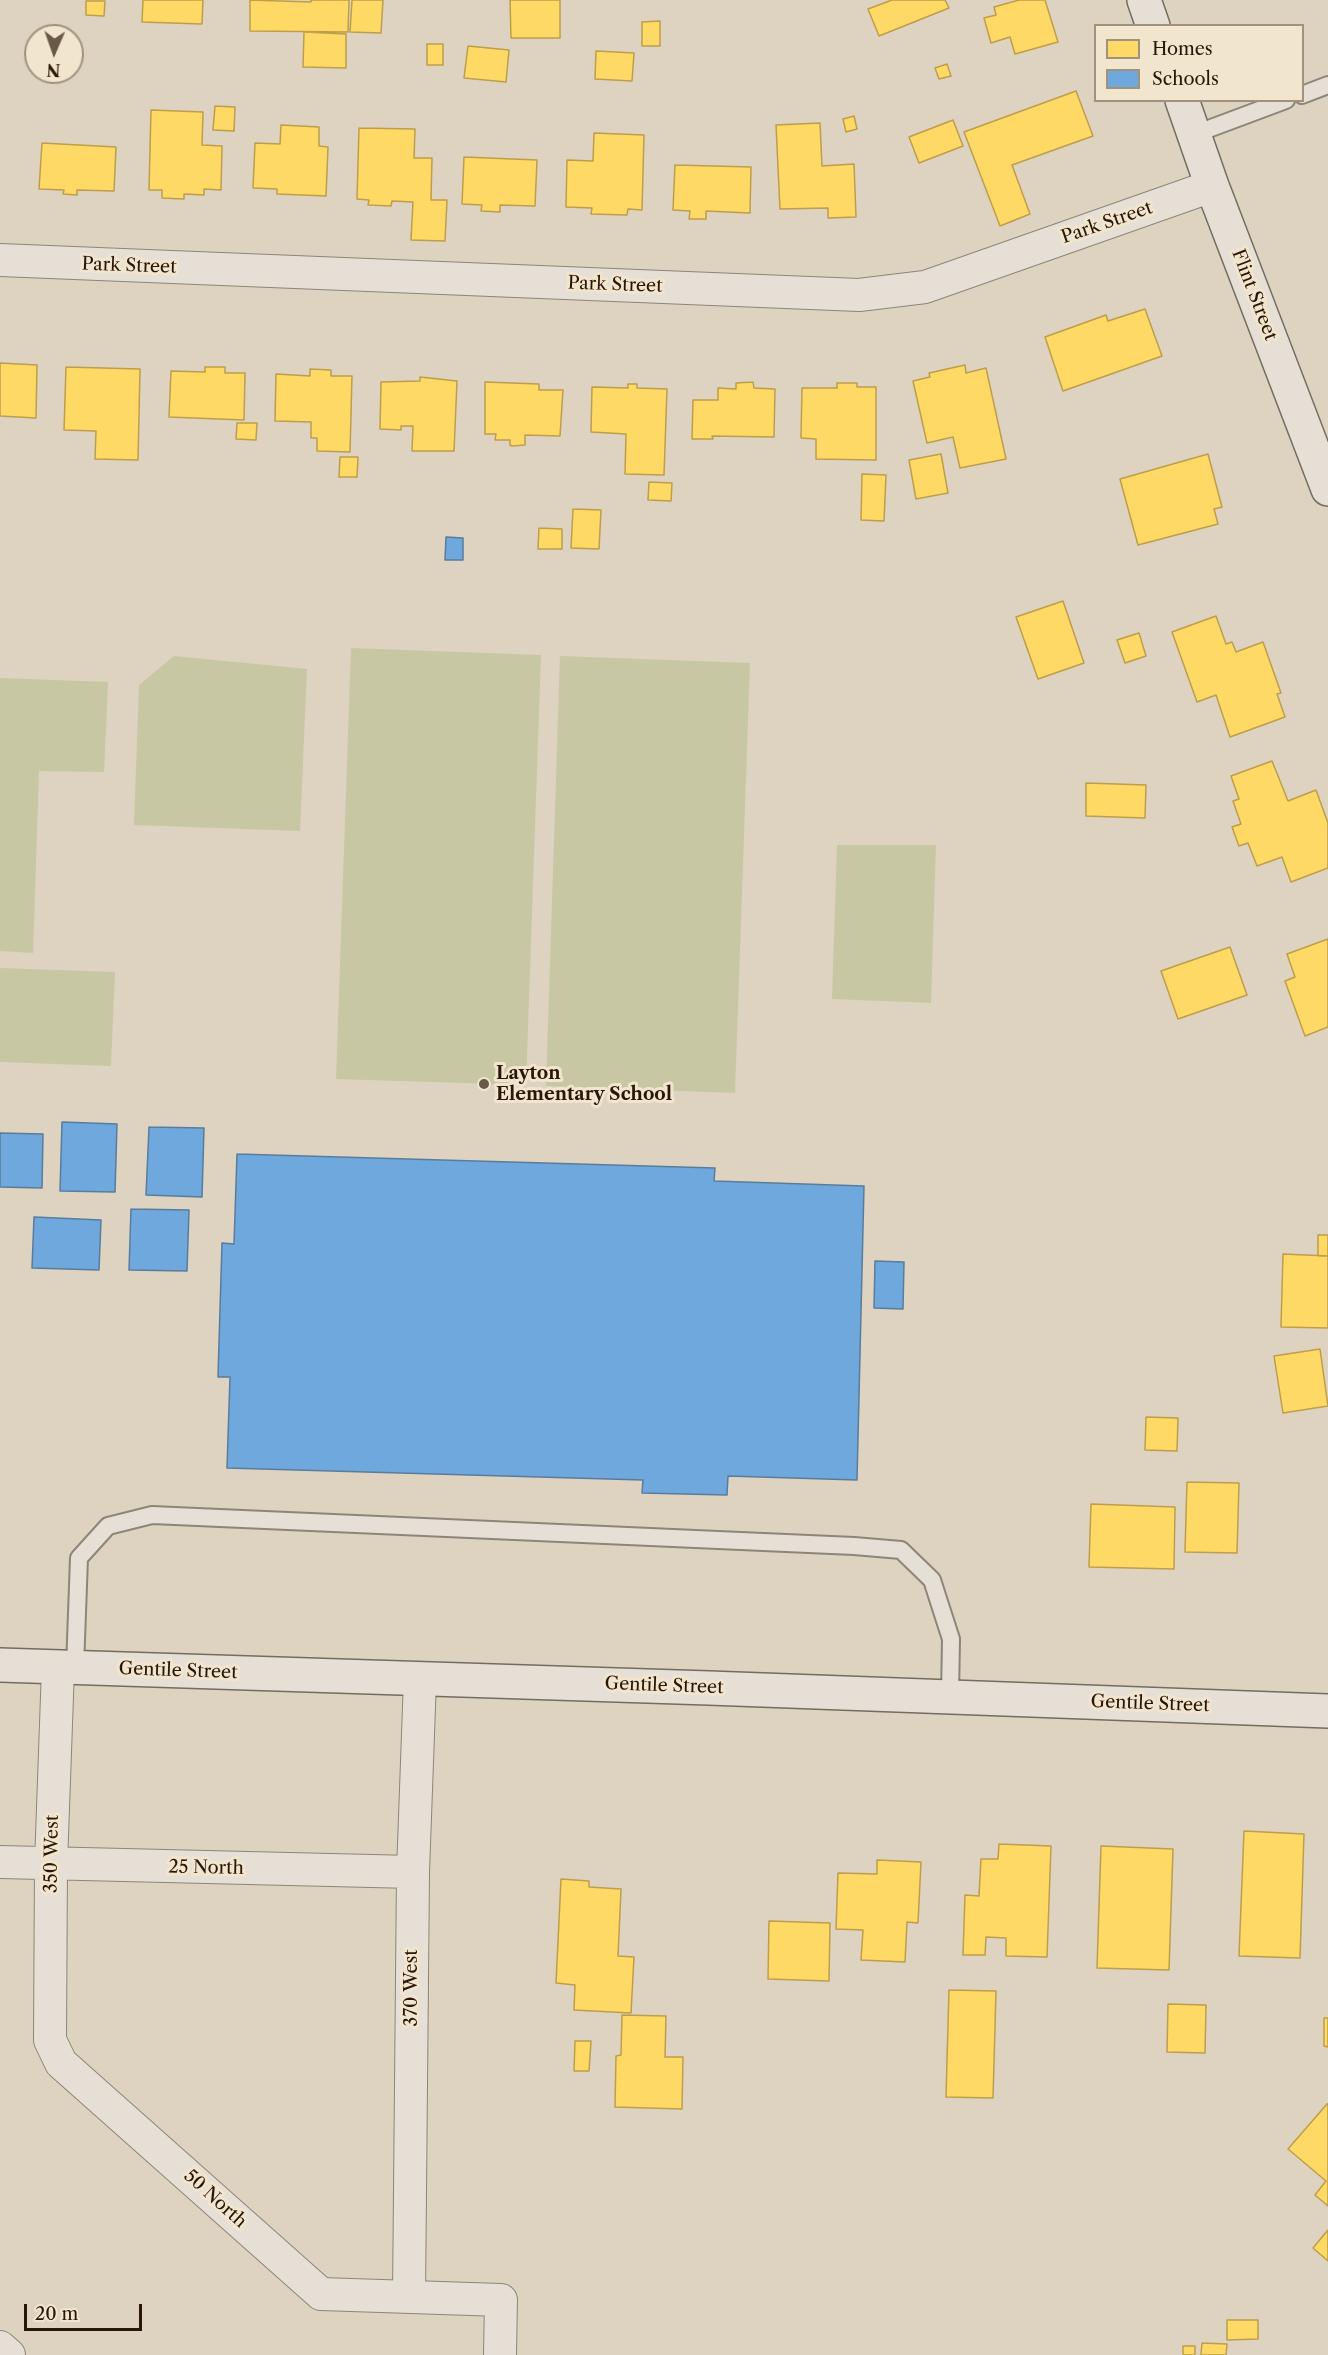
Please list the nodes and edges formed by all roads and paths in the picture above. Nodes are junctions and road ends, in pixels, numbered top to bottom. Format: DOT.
graph roads {
  1 [pos="1144,0"];
  2 [pos="1153,24"];
  3 [pos="1328,85"];
  4 [pos="1304,93"];
  5 [pos="1183,102"];
  6 [pos="1281,102"];
  7 [pos="1195,134"];
  8 [pos="1212,186"];
  9 [pos="0,261"];
  10 [pos="1328,489"];
  11 [pos="0,1665"];
  12 [pos="67,1668"];
  13 [pos="420,1679"];
  14 [pos="950,1696"];
  15 [pos="1328,1711"];
  16 [pos="0,1862"];
  17 [pos="51,1864"];
  18 [pos="413,1872"];
  19 [pos="50,2040"];
  20 [pos="409,2297"];
  21 [pos="0,2347"];
  22 [pos="9,2355"];
  23 [pos="500,2355"];
  1 -- 2 [label="main road"];
  3 -- 4 [label="lane"];
  5 -- 7 [label="main road, Flint Street"];
  6 -- 7 [label="lane"];
  7 -- 8 [label="main road, Flint Street"];
  8 -- 9 [label="street, Park Street"];
  8 -- 10 [label="main road, Flint Street"];
  11 -- 12 [label="main road, Gentile Street"];
  12 -- 13 [label="main road, Gentile Street"];
  12 -- 14 [label="lane"];
  12 -- 17 [label="street, 350 West"];
  13 -- 14 [label="main road, Gentile Street"];
  13 -- 18 [label="street, 370 West"];
  14 -- 15 [label="main road, Gentile Street"];
  16 -- 17 [label="street, 25 North"];
  17 -- 18 [label="street, 25 North"];
  17 -- 19 [label="street, 350 West"];
  18 -- 20 [label="street, 370 West"];
  19 -- 20 [label="street, 50 North"];
  20 -- 23 [label="street, 50 North"];
  21 -- 22 [label="street"];
}
